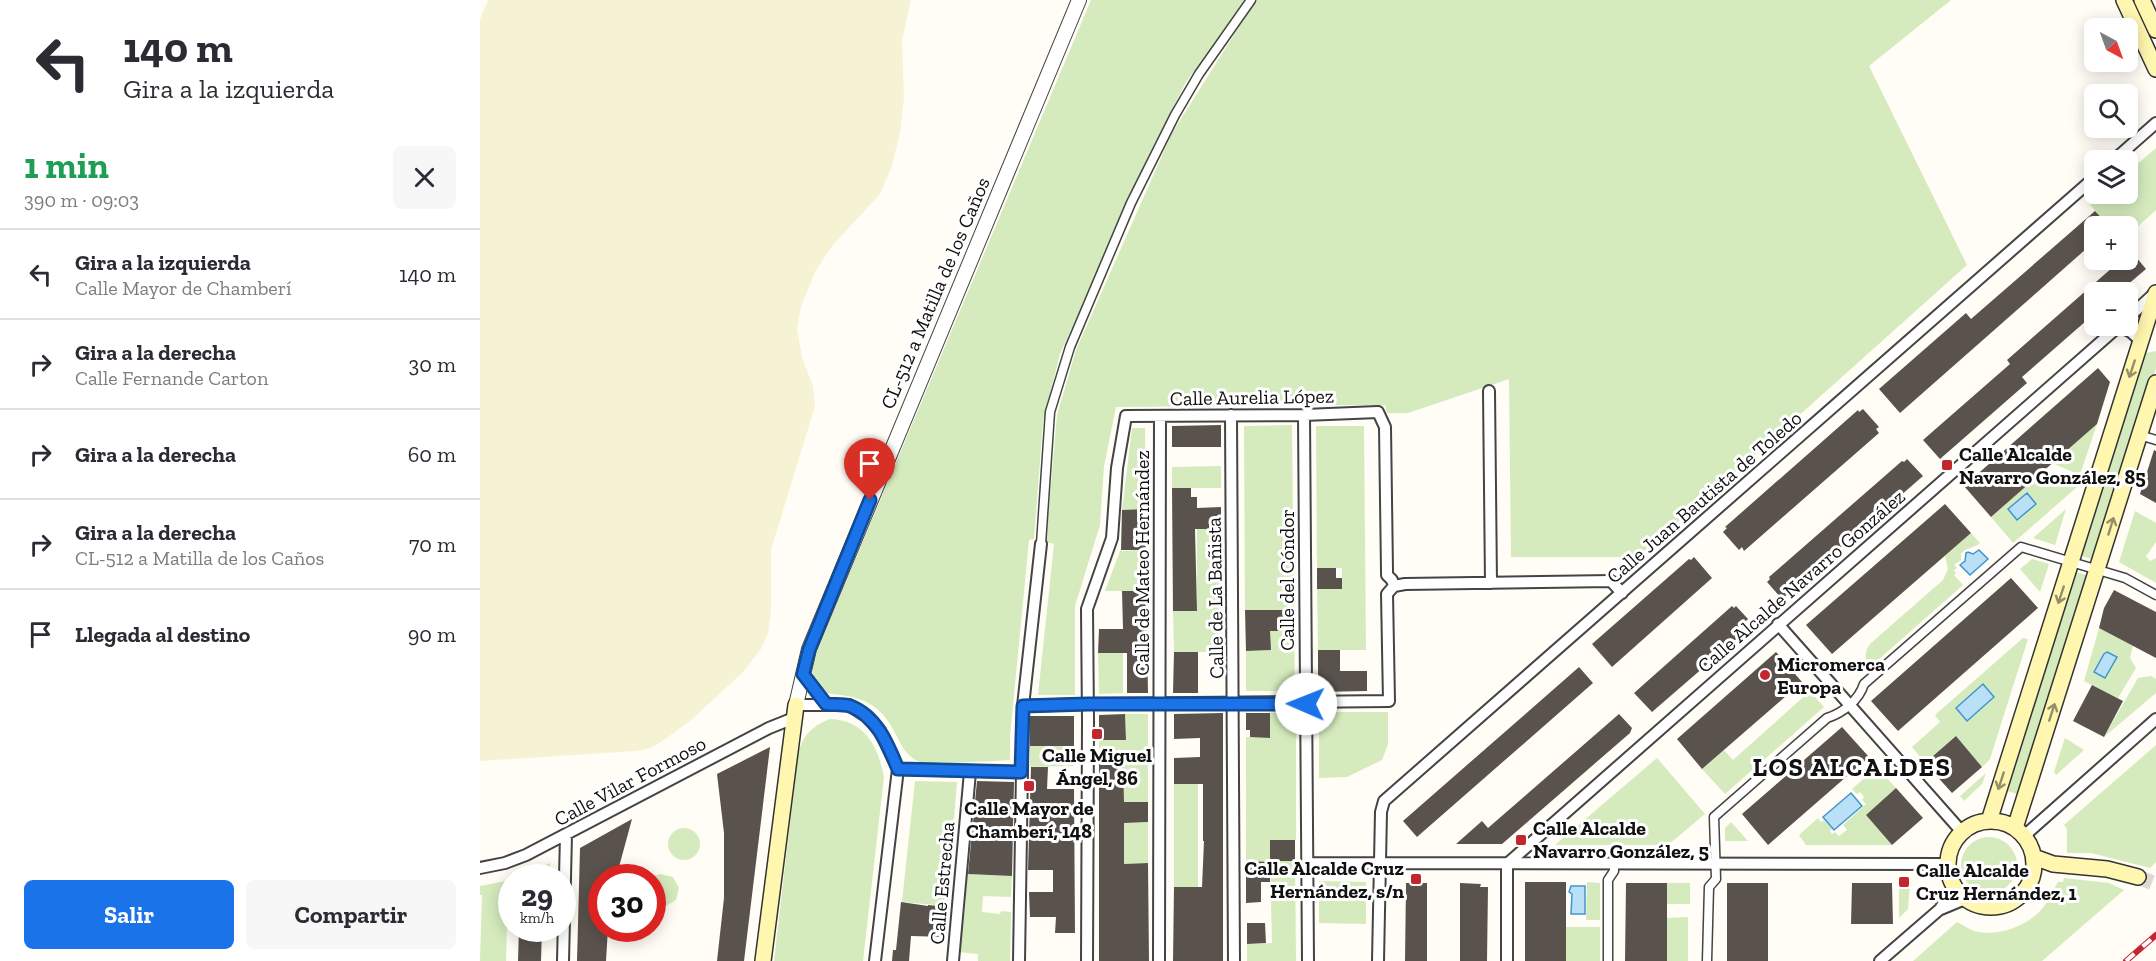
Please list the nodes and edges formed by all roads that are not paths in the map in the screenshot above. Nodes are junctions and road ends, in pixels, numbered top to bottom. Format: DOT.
graph roads {
  1 [pos="1079,0"];
  2 [pos="1251,0"];
  3 [pos="2124,0"];
  4 [pos="2142,0"];
  5 [pos="2156,30"];
  6 [pos="2156,69"];
  7 [pos="2156,123"];
  8 [pos="2125,150"];
  9 [pos="2084,187"];
  10 [pos="2156,292"];
  11 [pos="2138,309"];
  12 [pos="2108,336"];
  13 [pos="2135,336"];
  14 [pos="2141,341"];
  15 [pos="2156,382"];
  16 [pos="1489,390"];
  17 [pos="1231,415"];
  18 [pos="1304,415"];
  19 [pos="1160,416"];
  20 [pos="2139,435"];
  21 [pos="2156,440"];
  22 [pos="1041,544"];
  23 [pos="2071,562"];
  24 [pos="2098,569"];
  25 [pos="1491,583"];
  26 [pos="1394,586"];
  27 [pos="1622,593"];
  28 [pos="2156,596"];
  29 [pos="1778,624"];
  30 [pos="803,674"];
  31 [pos="1158,703"];
  32 [pos="1234,703"];
  33 [pos="826,704"];
  34 [pos="1088,704"];
  35 [pos="1306,704"];
  36 [pos="1849,705"];
  37 [pos="1023,706"];
  38 [pos="795,712"];
  39 [pos="2156,719"];
  40 [pos="898,769"];
  41 [pos="970,772"];
  42 [pos="1021,772"];
  43 [pos="1989,821"];
  44 [pos="1962,832"];
  45 [pos="2019,832"];
  46 [pos="566,835"];
  47 [pos="1307,863"];
  48 [pos="1379,864"];
  49 [pos="1507,864"];
  50 [pos="1614,864"];
  51 [pos="1716,864"];
  52 [pos="1947,864"];
  53 [pos="2034,864"];
  54 [pos="480,868"];
  55 [pos="2138,877"];
  56 [pos="1959,893"];
  57 [pos="563,961"];
  58 [pos="763,961"];
  59 [pos="875,961"];
  60 [pos="953,961"];
  61 [pos="1019,961"];
  62 [pos="1087,961"];
  63 [pos="1159,961"];
  64 [pos="1234,961"];
  65 [pos="1308,961"];
  66 [pos="1378,961"];
  67 [pos="1507,961"];
  68 [pos="1608,961"];
  69 [pos="1707,961"];
  70 [pos="1880,961"];
  1 -- 30 [label="street, CL-512 a Matilla de los Caños"];
  2 -- 22 [label="street"];
  3 -- 6 [label="main road"];
  4 -- 5 [label="main road"];
  7 -- 8 [label="street"];
  9 -- 27 [label="street, Calle Juan Bautista de Toledo"];
  10 -- 11 [label="street"];
  10 -- 14 [label="main road"];
  12 -- 29 [label="street, Calle Alcalde Navarro González"];
  13 -- 14 [label="street, Calle Alcalde Navarro González"];
  14 -- 23 [label="main road, one-way"];
  15 -- 20 [label="main road"];
  16 -- 25 [label="street"];
  17 -- 18 [label="street, Calle Aurelia López"];
  17 -- 19 [label="street, Calle Aurelia López"];
  17 -- 32 [label="street, Calle de La Bañista"];
  18 -- 26 [label="street, Calle Aurelia López"];
  18 -- 35 [label="street, Calle del Cóndor"];
  19 -- 31 [label="street, Calle de Mateo Hernández"];
  19 -- 34 [label="street, Calle Aurelia López"];
  20 -- 21 [label="street"];
  24 -- 20 [label="main road, one-way"];
  22 -- 37 [label="street"];
  23 -- 24 [label="street"];
  23 -- 36 [label="street"];
  23 -- 43 [label="main road, one-way"];
  24 -- 28 [label="street"];
  45 -- 24 [label="main road, one-way"];
  25 -- 26 [label="street"];
  25 -- 27 [label="street"];
  26 -- 35 [label="street"];
  27 -- 48 [label="street, Calle Juan Bautista de Toledo"];
  29 -- 36 [label="street"];
  29 -- 49 [label="street, Calle Alcalde Navarro González"];
  30 -- 33 [label="street"];
  30 -- 38 [label="street, CL-512 a Matilla de los Caños"];
  31 -- 32 [label="street"];
  31 -- 34 [label="street"];
  31 -- 63 [label="street, Calle de Mateo Hernández"];
  32 -- 35 [label="street"];
  32 -- 64 [label="street, Calle de La Bañista"];
  33 -- 38 [label="street"];
  33 -- 40 [label="street"];
  34 -- 37 [label="street"];
  34 -- 62 [label="street"];
  35 -- 47 [label="street, Calle del Cóndor"];
  36 -- 44 [label="street"];
  36 -- 51 [label="street"];
  37 -- 42 [label="street"];
  38 -- 46 [label="street, Calle Vilar Formoso"];
  38 -- 58 [label="main road"];
  39 -- 45 [label="street"];
  40 -- 41 [label="street"];
  40 -- 59 [label="street"];
  41 -- 42 [label="street"];
  41 -- 60 [label="street, Calle Estrecha"];
  42 -- 61 [label="street"];
  43 -- 44 [label="main road"];
  43 -- 45 [label="main road"];
  44 -- 52 [label="main road"];
  45 -- 53 [label="main road"];
  46 -- 54 [label="street, Calle Vilar Formoso"];
  46 -- 57 [label="street"];
  47 -- 48 [label="street"];
  47 -- 65 [label="street, Calle del Cóndor"];
  48 -- 49 [label="street"];
  48 -- 66 [label="street, Calle Juan Bautista de Toledo"];
  49 -- 50 [label="street"];
  49 -- 67 [label="street"];
  50 -- 51 [label="street"];
  50 -- 68 [label="street"];
  51 -- 52 [label="street"];
  51 -- 69 [label="street"];
  52 -- 56 [label="main road"];
  53 -- 55 [label="main road"];
  53 -- 56 [label="main road"];
  56 -- 70 [label="street"];
}
